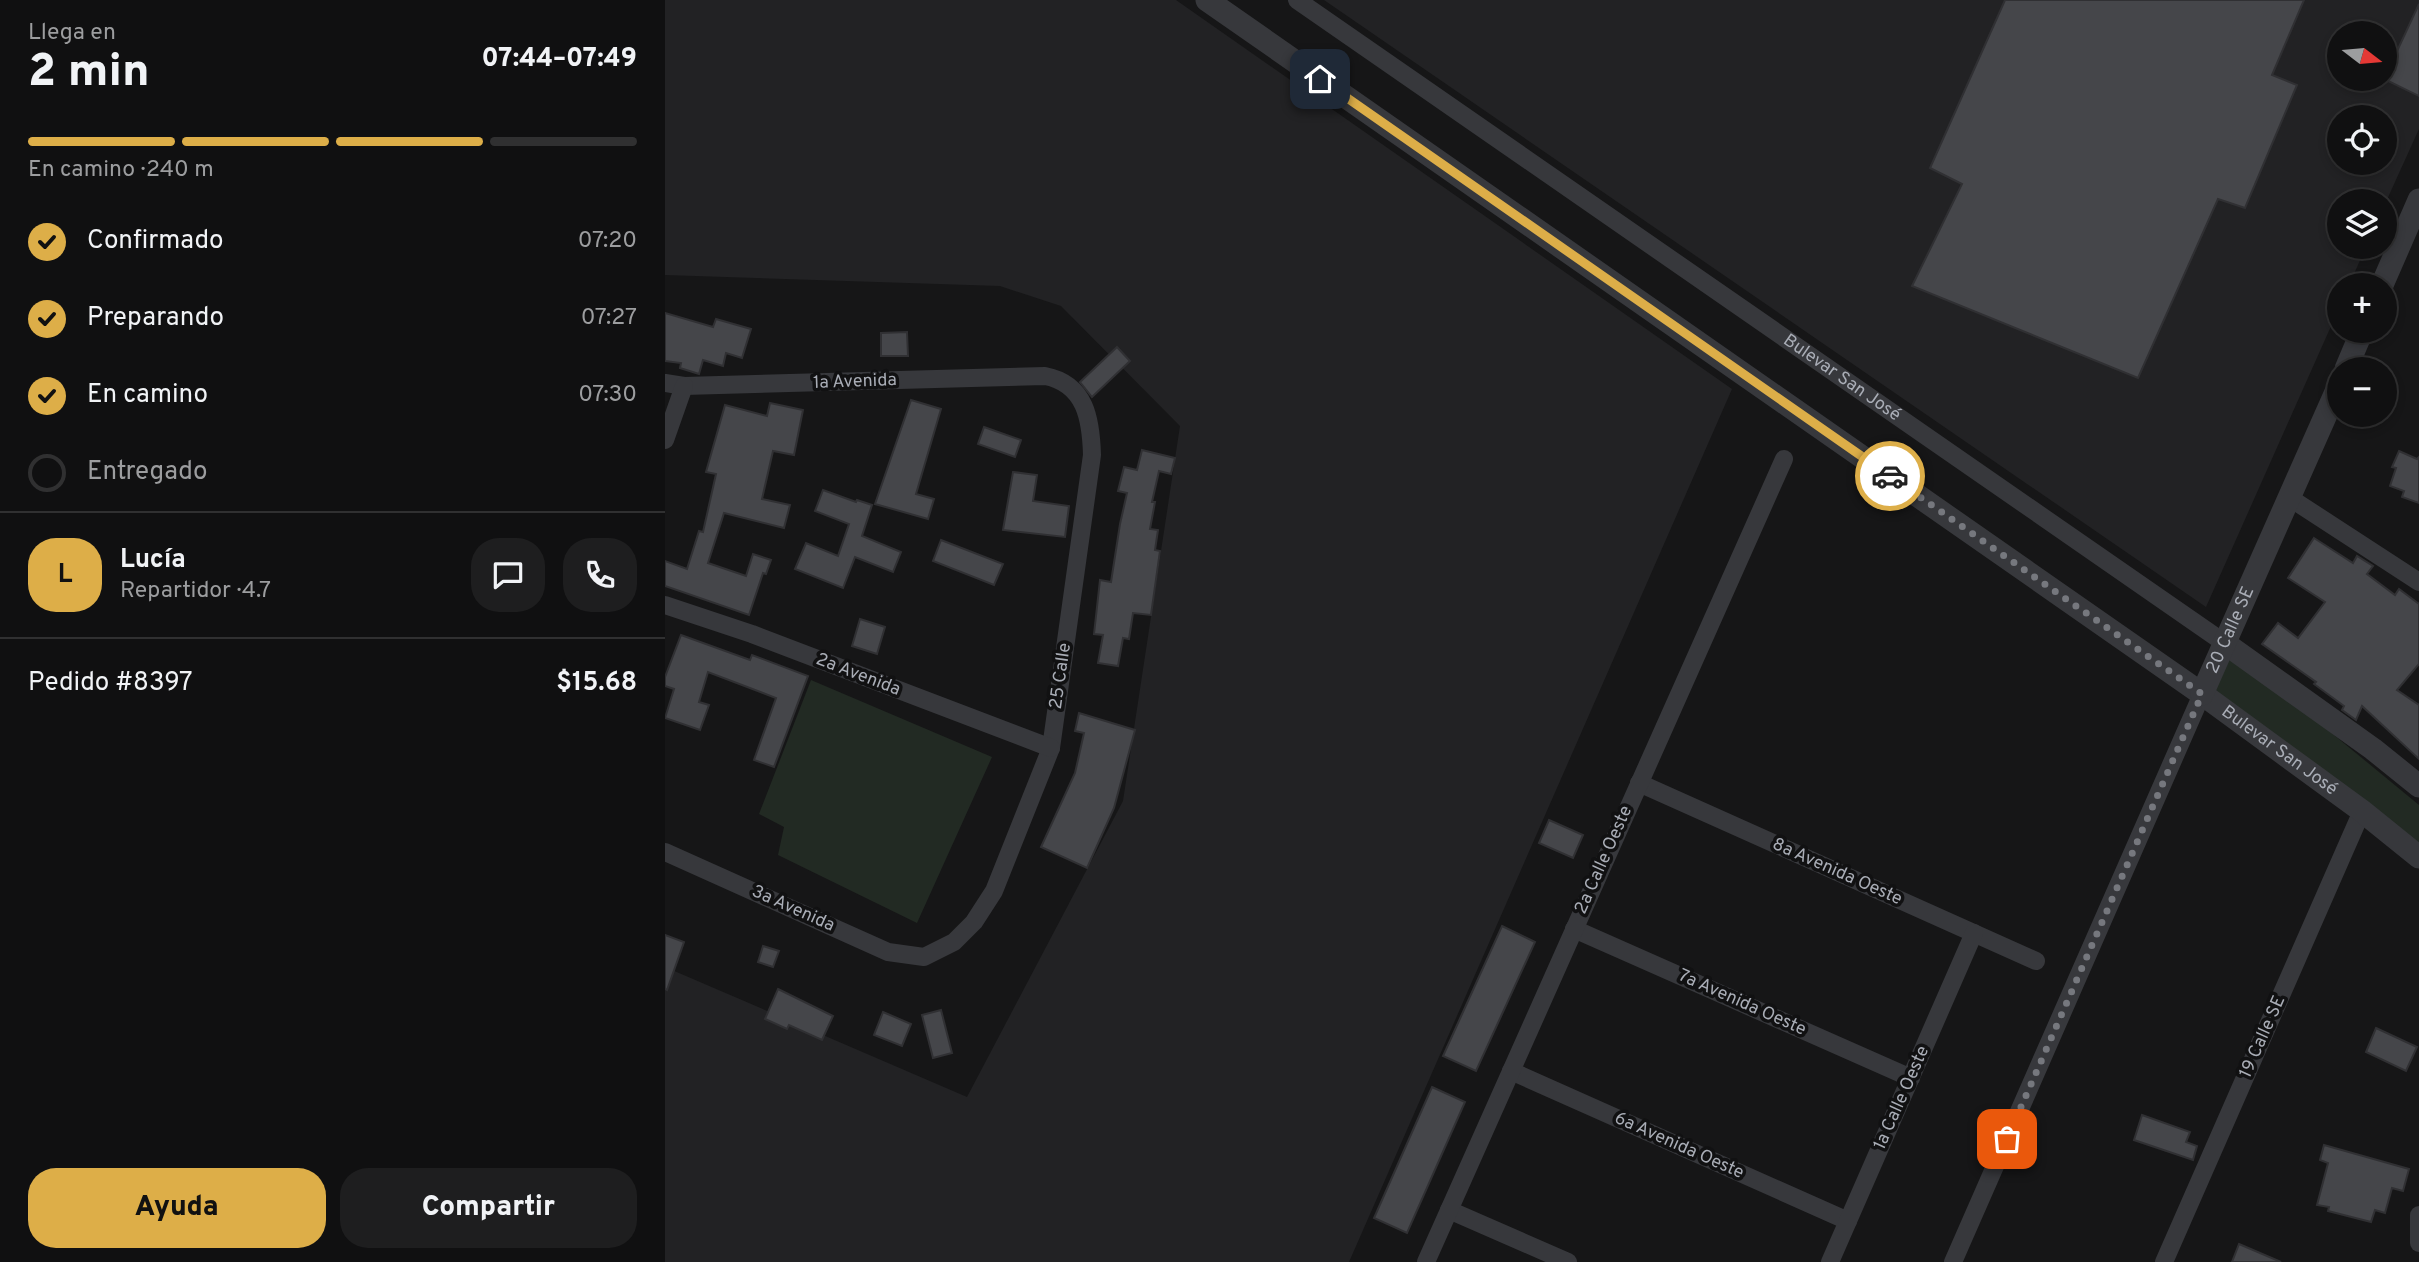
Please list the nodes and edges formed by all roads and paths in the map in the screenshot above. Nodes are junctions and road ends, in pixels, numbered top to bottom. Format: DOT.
graph roads {
  1 [pos="1207,0"];
  2 [pos="1297,0"];
  3 [pos="2419,200"];
  4 [pos="2387,273"];
  5 [pos="1045,376"];
  6 [pos="665,383"];
  7 [pos="684,386"];
  8 [pos="2327,413"];
  9 [pos="665,440"];
  10 [pos="1784,459"];
  11 [pos="2290,498"];
  12 [pos="2419,582"];
  13 [pos="665,605"];
  14 [pos="2226,644"];
  15 [pos="2202,694"];
  16 [pos="1051,748"];
  17 [pos="1639,783"];
  18 [pos="2419,786"];
  19 [pos="2362,811"];
  20 [pos="665,852"];
  21 [pos="2419,857"];
  22 [pos="1574,929"];
  23 [pos="1974,933"];
  24 [pos="924,957"];
  25 [pos="2036,961"];
  26 [pos="1511,1071"];
  27 [pos="1911,1077"];
  28 [pos="1449,1210"];
  29 [pos="2419,1215"];
  30 [pos="1848,1221"];
  31 [pos="2419,1243"];
  32 [pos="1426,1262"];
  33 [pos="1568,1262"];
  34 [pos="1829,1262"];
  35 [pos="1953,1262"];
  36 [pos="2164,1262"];
  1 -- 15 [label="street, Bulevar San José"];
  2 -- 14 [label="street, Bulevar San José"];
  3 -- 4 [label="street"];
  5 -- 7 [label="street, 1a Avenida"];
  5 -- 16 [label="street, 25 Calle"];
  6 -- 7 [label="street, 1a Avenida"];
  7 -- 9 [label="street"];
  8 -- 11 [label="street, 20 Calle SE"];
  10 -- 17 [label="street, 2a Calle Oeste"];
  11 -- 12 [label="street"];
  11 -- 14 [label="street, 20 Calle SE"];
  13 -- 16 [label="street, 2a Avenida"];
  14 -- 15 [label="street, 20 Calle SE"];
  14 -- 18 [label="street, Bulevar San José"];
  15 -- 19 [label="street, Bulevar San José"];
  15 -- 35 [label="street, 20 Calle SE"];
  16 -- 24 [label="street, 25 Calle"];
  17 -- 22 [label="street, 2a Calle Oeste"];
  17 -- 23 [label="street, 8a Avenida Oeste"];
  19 -- 21 [label="street, Bulevar San José"];
  19 -- 36 [label="street, 19 Calle SE"];
  20 -- 24 [label="street, 3a Avenida"];
  22 -- 26 [label="street, 2a Calle Oeste"];
  22 -- 27 [label="street, 7a Avenida Oeste"];
  23 -- 25 [label="street, 8a Avenida Oeste"];
  23 -- 27 [label="street, 1a Calle Oeste"];
  26 -- 28 [label="street, 2a Calle Oeste"];
  26 -- 30 [label="street, 6a Avenida Oeste"];
  27 -- 30 [label="street, 1a Calle Oeste"];
  28 -- 32 [label="street, 2a Calle Oeste"];
  28 -- 33 [label="street"];
  29 -- 31 [label="street"];
  30 -- 34 [label="street, 1a Calle Oeste"];
}
